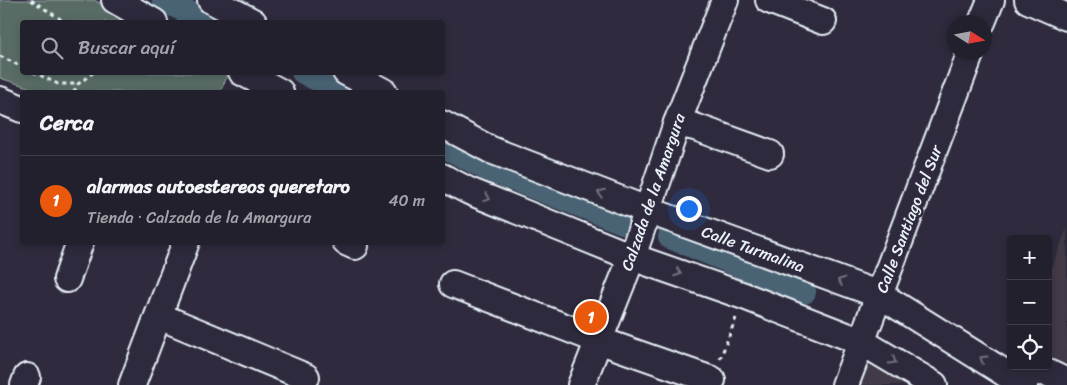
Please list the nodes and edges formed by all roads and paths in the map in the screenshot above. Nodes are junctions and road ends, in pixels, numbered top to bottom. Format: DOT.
graph roads {
  1 [pos="30,0"];
  2 [pos="114,0"];
  3 [pos="210,0"];
  4 [pos="725,0"];
  5 [pos="769,0"];
  6 [pos="991,0"];
  7 [pos="1028,0"];
  8 [pos="985,15"];
  9 [pos="1067,17"];
  10 [pos="62,20"];
  11 [pos="150,20"];
  12 [pos="249,20"];
  13 [pos="823,22"];
  14 [pos="0,56"];
  15 [pos="968,60"];
  16 [pos="20,66"];
  17 [pos="40,75"];
  18 [pos="90,75"];
  19 [pos="352,75"];
  20 [pos="246,81"];
  21 [pos="78,84"];
  22 [pos="75,90"];
  23 [pos="274,90"];
  24 [pos="380,90"];
  25 [pos="0,100"];
  26 [pos="20,108"];
  27 [pos="677,123"];
  28 [pos="445,126"];
  29 [pos="770,154"];
  30 [pos="445,179"];
  31 [pos="647,210"];
  32 [pos="79,245"];
  33 [pos="185,245"];
  34 [pos="632,257"];
  35 [pos="67,279"];
  36 [pos="453,284"];
  37 [pos="880,295"];
  38 [pos="744,296"];
  39 [pos="159,316"];
  40 [pos="598,340"];
  41 [pos="862,342"];
  42 [pos="306,377"];
  43 [pos="1014,379"];
  44 [pos="712,380"];
  45 [pos="1067,382"];
  46 [pos="132,385"];
  47 [pos="581,385"];
  48 [pos="845,385"];
  49 [pos="934,385"];
  1 -- 10 [label="path"];
  2 -- 11 [label="street"];
  3 -- 12 [label="street"];
  4 -- 27 [label="street, Calzada de la Amargura"];
  5 -- 13 [label="street"];
  6 -- 8 [label="street"];
  7 -- 9 [label="street"];
  14 -- 16 [label="path"];
  15 -- 37 [label="street, Calle Santiago del Sur"];
  17 -- 21 [label="path"];
  18 -- 21 [label="path"];
  19 -- 24 [label="street"];
  20 -- 23 [label="street"];
  21 -- 22 [label="path"];
  25 -- 26 [label="street"];
  27 -- 29 [label="street"];
  27 -- 31 [label="street, Calzada de la Amargura"];
  31 -- 28 [label="street, Calle Turmalina, one-way"];
  30 -- 34 [label="street, one-way"];
  31 -- 34 [label="street, Calzada de la Amargura"];
  37 -- 31 [label="street, Calle Turmalina, one-way"];
  32 -- 35 [label="street"];
  33 -- 39 [label="street"];
  34 -- 38 [label="street, one-way"];
  34 -- 40 [label="street, Calzada de la Amargura"];
  36 -- 40 [label="street"];
  37 -- 41 [label="street, Calle Santiago del Sur"];
  43 -- 37 [label="street, Calle Turmalina, one-way"];
  38 -- 41 [label="street"];
  38 -- 44 [label="path"];
  39 -- 42 [label="street"];
  39 -- 46 [label="street"];
  40 -- 44 [label="street"];
  40 -- 47 [label="street, Calzada de la Amargura"];
  41 -- 48 [label="street, Calle Santiago del Sur"];
  41 -- 49 [label="street, one-way"];
  43 -- 45 [label="street"];
}
